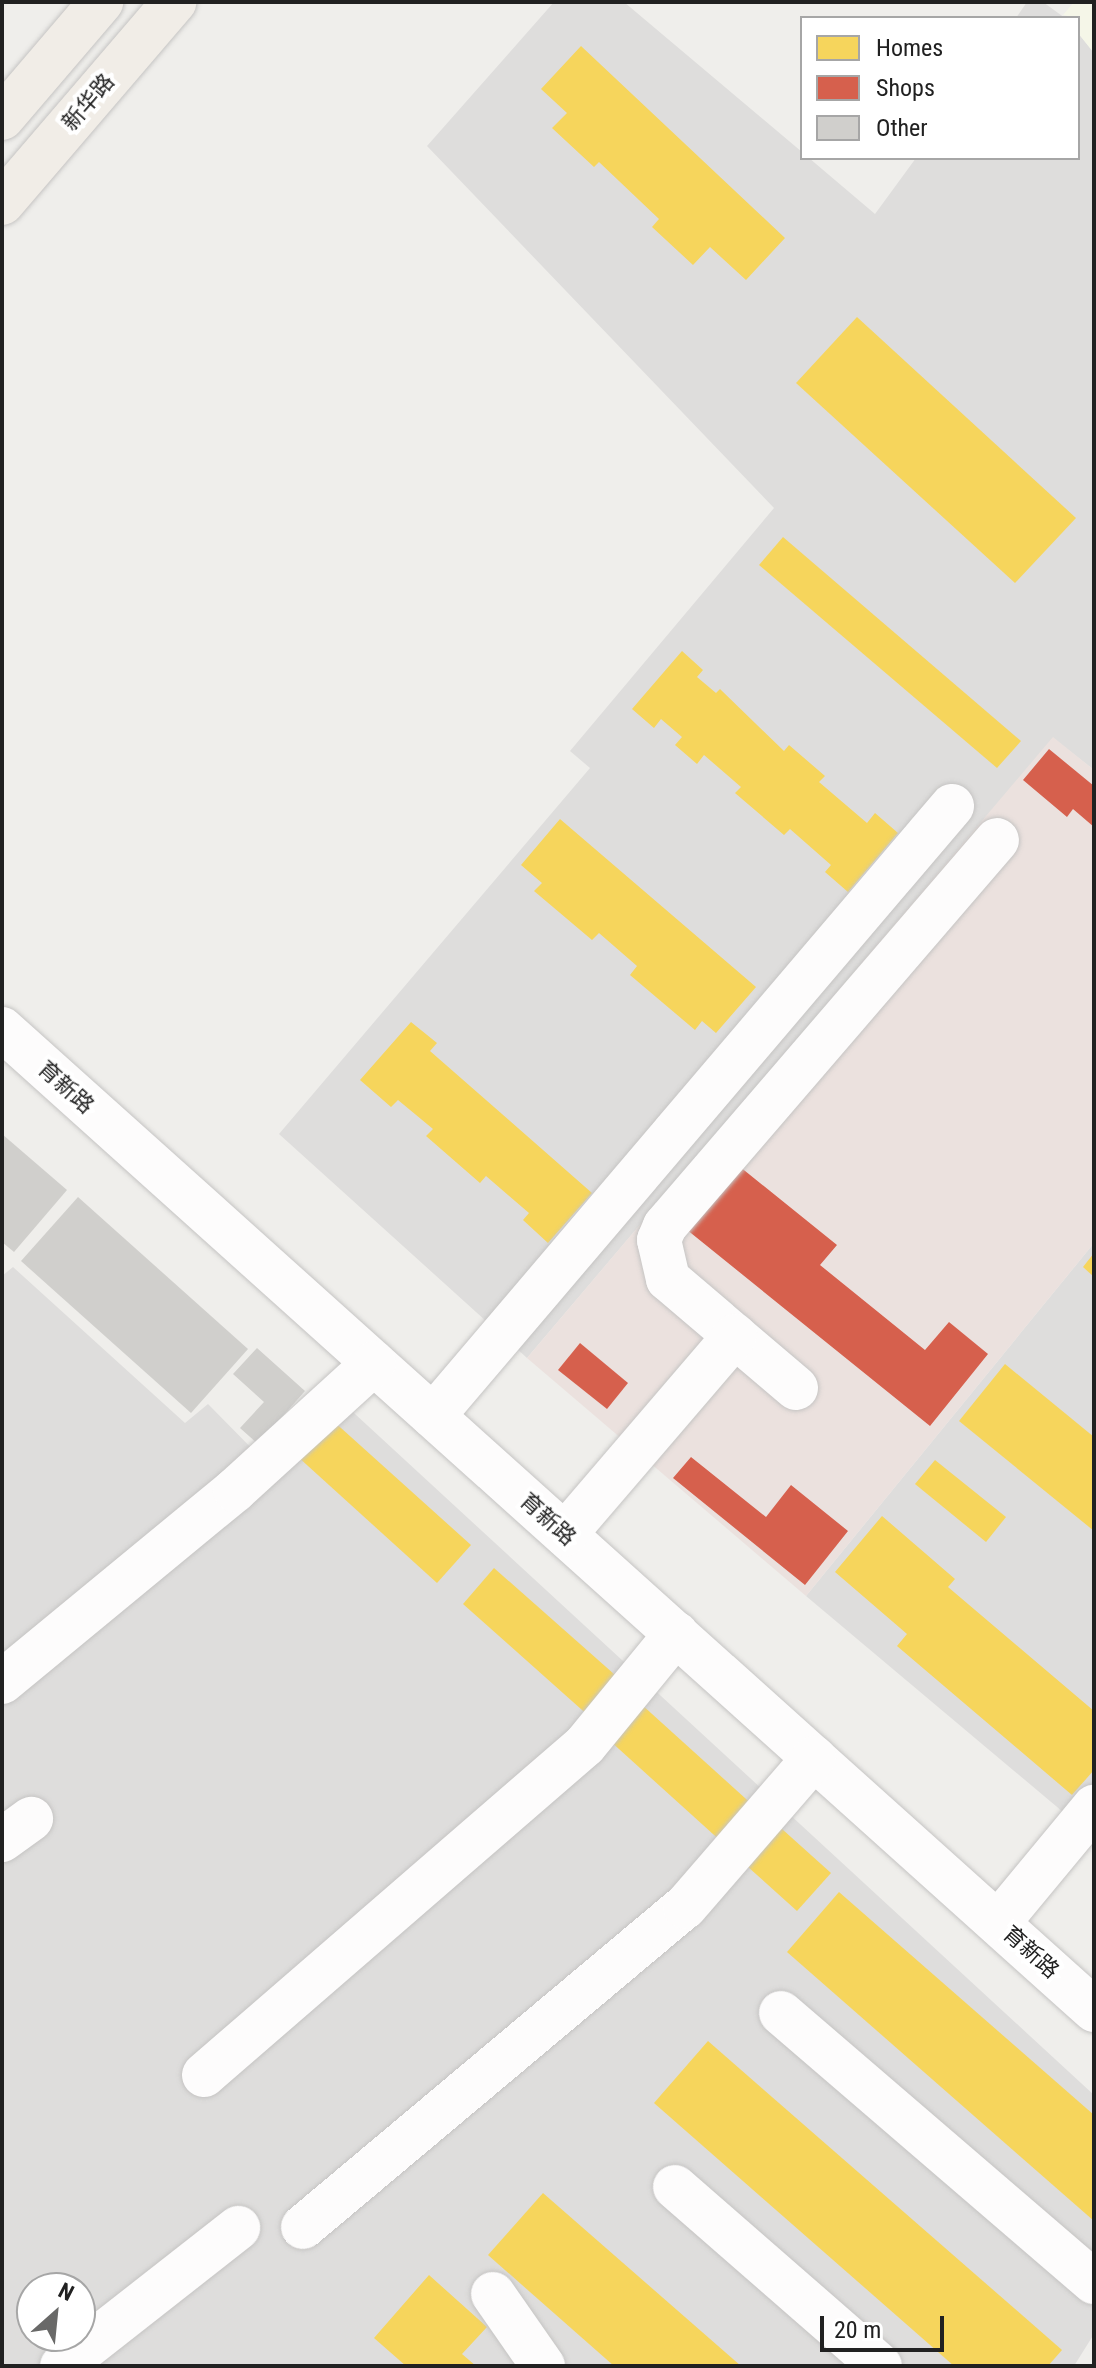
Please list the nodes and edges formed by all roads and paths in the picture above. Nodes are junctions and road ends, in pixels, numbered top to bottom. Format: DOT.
graph roads {
  1 [pos="101,2"];
  2 [pos="174,2"];
  3 [pos="2,118"];
  4 [pos="2,203"];
  5 [pos="952,806"];
  6 [pos="997,840"];
  7 [pos="2,1029"];
  8 [pos="735,1336"];
  9 [pos="374,1363"];
  10 [pos="796,1388"];
  11 [pos="433,1416"];
  12 [pos="565,1534"];
  13 [pos="676,1634"];
  14 [pos="2,1682"];
  15 [pos="814,1758"];
  16 [pos="1094,1807"];
  17 [pos="998,1923"];
  18 [pos="1094,2010"];
  19 [pos="781,2013"];
  20 [pos="204,2075"];
  21 [pos="675,2187"];
  22 [pos="303,2227"];
  23 [pos="238,2228"];
  24 [pos="1094,2282"];
  25 [pos="493,2294"];
  26 [pos="62,2366"];
  27 [pos="543,2366"];
  28 [pos="880,2366"];
  1 -- 3 [label="main road"];
  2 -- 4 [label="main road, 新华路"];
  5 -- 11 [label="street"];
  6 -- 8 [label="street"];
  7 -- 9 [label="street, 育新路"];
  8 -- 10 [label="street"];
  8 -- 12 [label="street"];
  9 -- 11 [label="street, 育新路"];
  9 -- 14 [label="street"];
  11 -- 12 [label="street, 育新路"];
  12 -- 13 [label="street, 育新路"];
  13 -- 15 [label="street, 育新路"];
  13 -- 20 [label="street"];
  15 -- 17 [label="street, 育新路"];
  15 -- 22 [label="street"];
  16 -- 17 [label="street"];
  17 -- 18 [label="street, 育新路"];
  19 -- 24 [label="street"];
  21 -- 28 [label="street"];
  23 -- 26 [label="street"];
  25 -- 27 [label="street"];
}
